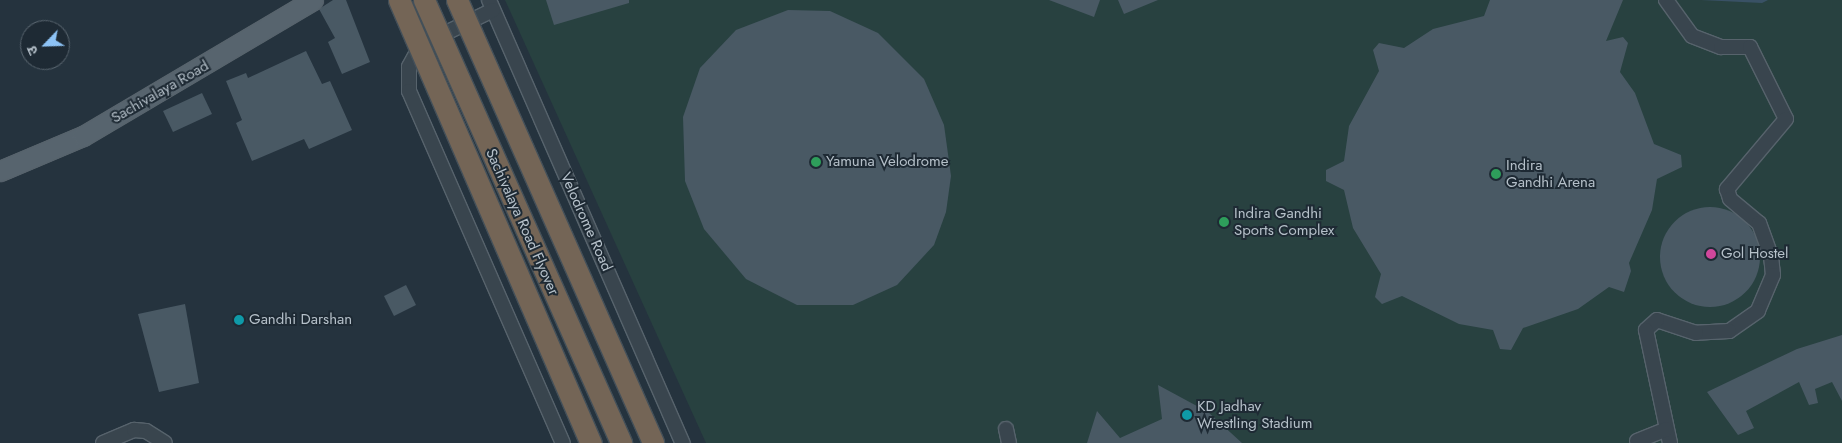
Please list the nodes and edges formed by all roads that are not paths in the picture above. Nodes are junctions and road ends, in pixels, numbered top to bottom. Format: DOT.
graph roads {
  1 [pos="313,0"];
  2 [pos="399,0"];
  3 [pos="424,0"];
  4 [pos="457,0"];
  5 [pos="1666,0"];
  6 [pos="491,5"];
  7 [pos="0,171"];
  8 [pos="1666,429"];
  9 [pos="1637,441"];
  10 [pos="103,443"];
  11 [pos="165,443"];
  12 [pos="562,443"];
  13 [pos="591,443"];
  14 [pos="621,443"];
  15 [pos="652,443"];
  16 [pos="683,443"];
  17 [pos="1670,443"];
  1 -- 7 [label="main road, Sachivalaya Road"];
  2 -- 13 [label="highway, bridge"];
  3 -- 14 [label="highway, Sachivalaya Road Flyover, bridge"];
  4 -- 15 [label="highway, Sachivalaya Road Flyover, bridge"];
  5 -- 8 [label="street"];
  6 -- 12 [label="street"];
  6 -- 16 [label="street, Velodrome Road"];
  8 -- 9 [label="street"];
  8 -- 17 [label="street"];
  10 -- 11 [label="street"];
}
